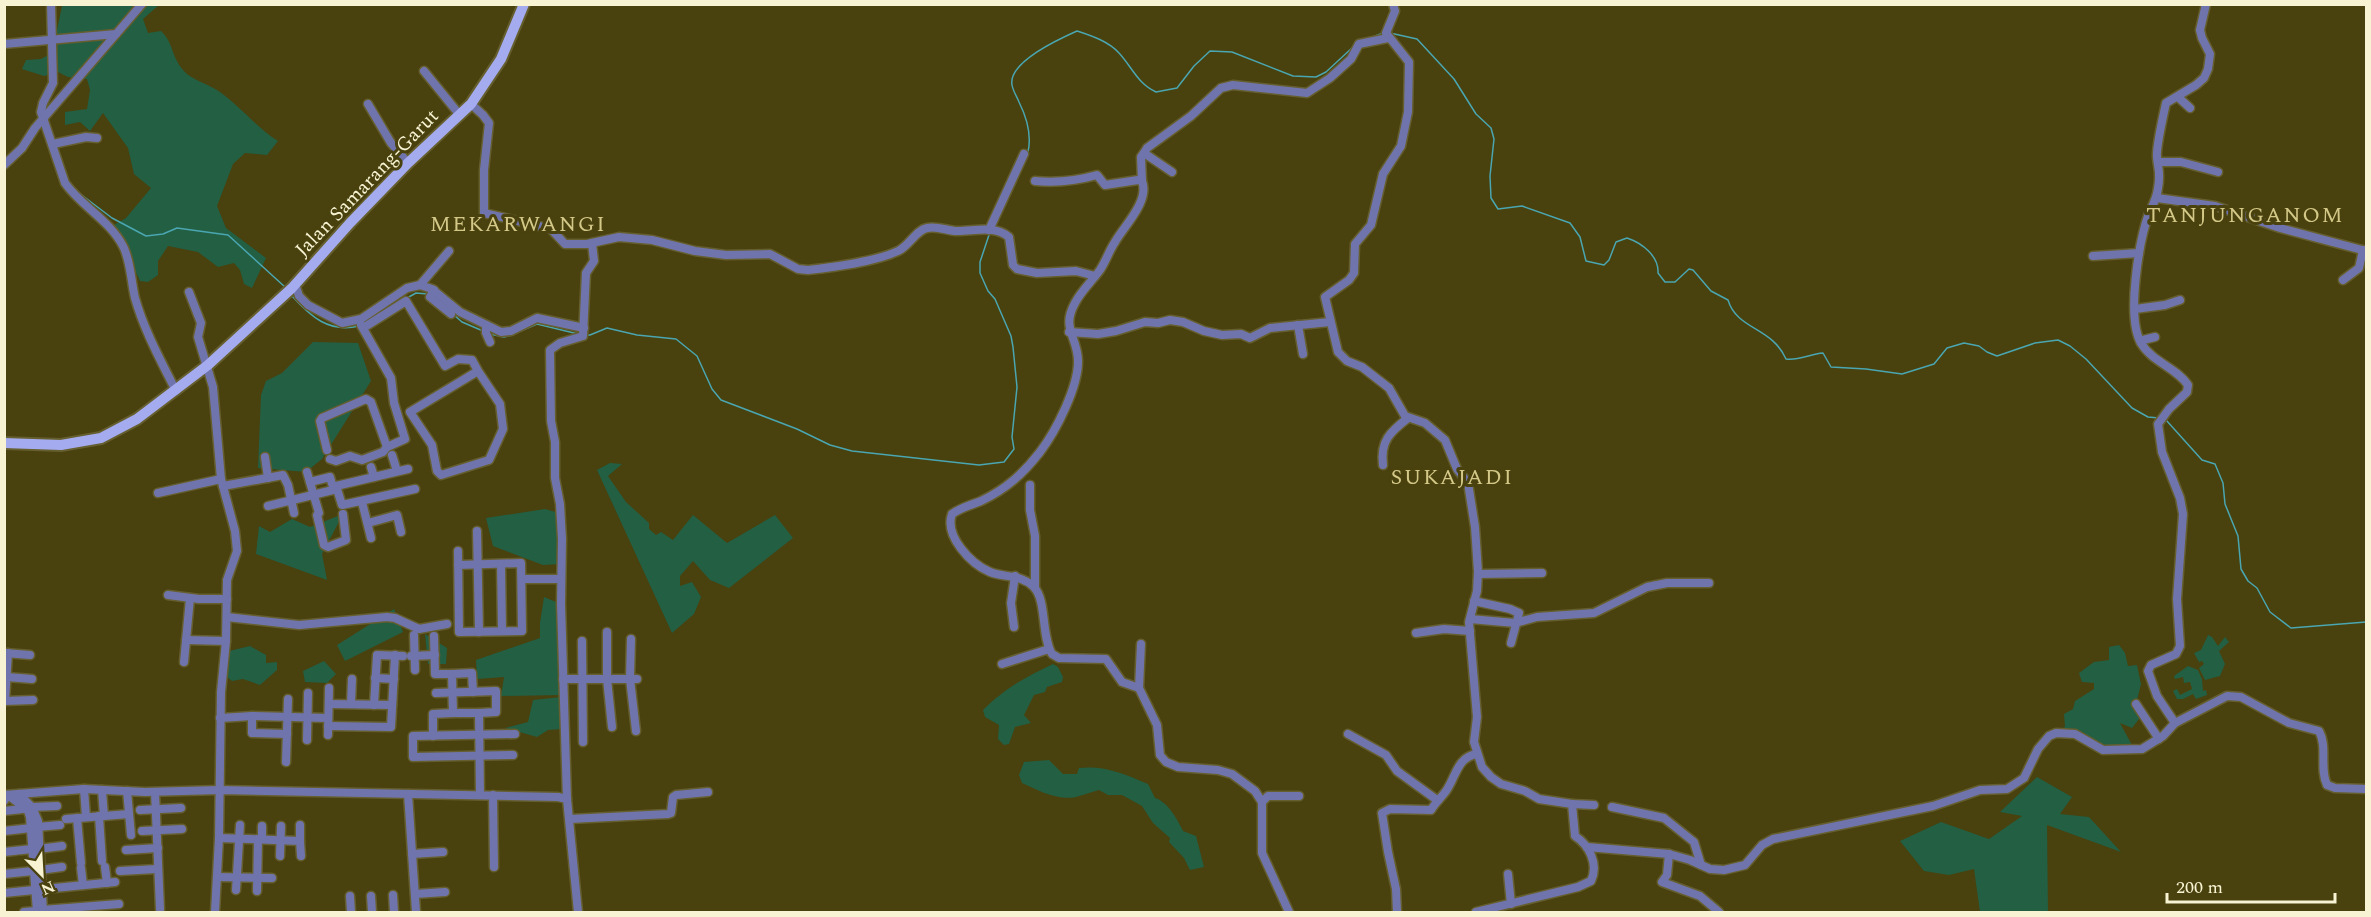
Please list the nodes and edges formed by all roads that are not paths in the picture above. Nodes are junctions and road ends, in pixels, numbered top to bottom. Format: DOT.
graph roads {
  1 [pos="51,4"];
  2 [pos="142,4"];
  3 [pos="524,4"];
  4 [pos="1393,4"];
  5 [pos="2206,4"];
  6 [pos="116,34"];
  7 [pos="1387,35"];
  8 [pos="52,40"];
  9 [pos="4,44"];
  10 [pos="424,70"];
  11 [pos="2178,97"];
  12 [pos="368,104"];
  13 [pos="471,104"];
  14 [pos="2190,108"];
  15 [pos="459,114"];
  16 [pos="43,120"];
  17 [pos="98,138"];
  18 [pos="52,144"];
  19 [pos="1144,153"];
  20 [pos="1024,154"];
  21 [pos="2158,162"];
  22 [pos="408,164"];
  23 [pos="4,165"];
  24 [pos="1172,172"];
  25 [pos="2217,172"];
  26 [pos="1035,181"];
  27 [pos="1142,181"];
  28 [pos="2157,198"];
  29 [pos="991,230"];
  30 [pos="592,243"];
  31 [pos="2365,250"];
  32 [pos="449,251"];
  33 [pos="2139,253"];
  34 [pos="2093,256"];
  35 [pos="1095,276"];
  36 [pos="2343,280"];
  37 [pos="420,285"];
  38 [pos="294,286"];
  39 [pos="189,292"];
  40 [pos="432,293"];
  41 [pos="2180,300"];
  42 [pos="2135,309"];
  43 [pos="451,314"];
  44 [pos="1330,322"];
  45 [pos="360,324"];
  46 [pos="1298,325"];
  47 [pos="584,332"];
  48 [pos="1069,332"];
  49 [pos="2155,337"];
  50 [pos="2140,343"];
  51 [pos="1303,354"];
  52 [pos="208,365"];
  53 [pos="478,370"];
  54 [pos="176,391"];
  55 [pos="1408,418"];
  56 [pos="4,443"];
  57 [pos="387,447"];
  58 [pos="327,450"];
  59 [pos="392,455"];
  60 [pos="265,457"];
  61 [pos="330,459"];
  62 [pos="1383,465"];
  63 [pos="372,467"];
  64 [pos="408,469"];
  65 [pos="397,471"];
  66 [pos="307,472"];
  67 [pos="374,477"];
  68 [pos="268,478"];
  69 [pos="222,482"];
  70 [pos="310,482"];
  71 [pos="1030,485"];
  72 [pos="337,488"];
  73 [pos="415,489"];
  74 [pos="158,493"];
  75 [pos="313,494"];
  76 [pos="292,501"];
  77 [pos="362,502"];
  78 [pos="268,506"];
  79 [pos="342,510"];
  80 [pos="294,513"];
  81 [pos="368,523"];
  82 [pos="477,531"];
  83 [pos="401,532"];
  84 [pos="370,538"];
  85 [pos="458,550"];
  86 [pos="478,564"];
  87 [pos="501,564"];
  88 [pos="458,565"];
  89 [pos="1542,573"];
  90 [pos="1478,574"];
  91 [pos="1016,576"];
  92 [pos="522,579"];
  93 [pos="561,579"];
  94 [pos="1709,583"];
  95 [pos="1035,588"];
  96 [pos="168,595"];
  97 [pos="190,598"];
  98 [pos="227,599"];
  99 [pos="1474,601"];
  100 [pos="227,617"];
  101 [pos="1470,619"];
  102 [pos="1515,623"];
  103 [pos="447,624"];
  104 [pos="1014,627"];
  105 [pos="502,631"];
  106 [pos="1470,631"];
  107 [pos="478,632"];
  108 [pos="607,632"];
  109 [pos="1416,633"];
  110 [pos="414,635"];
  111 [pos="434,636"];
  112 [pos="631,639"];
  113 [pos="186,640"];
  114 [pos="226,641"];
  115 [pos="582,641"];
  116 [pos="1511,643"];
  117 [pos="1141,644"];
  118 [pos="1049,649"];
  119 [pos="6,653"];
  120 [pos="30,655"];
  121 [pos="435,655"];
  122 [pos="405,656"];
  123 [pos="184,662"];
  124 [pos="1002,664"];
  125 [pos="415,670"];
  126 [pos="452,674"];
  127 [pos="7,677"];
  128 [pos="375,678"];
  129 [pos="32,679"];
  130 [pos="352,679"];
  131 [pos="394,679"];
  132 [pos="563,679"];
  133 [pos="582,679"];
  134 [pos="607,679"];
  135 [pos="634,679"];
  136 [pos="329,688"];
  137 [pos="1139,688"];
  138 [pos="452,692"];
  139 [pos="472,692"];
  140 [pos="308,693"];
  141 [pos="436,693"];
  142 [pos="288,699"];
  143 [pos="33,700"];
  144 [pos="5,701"];
  145 [pos="329,704"];
  146 [pos="351,704"];
  147 [pos="2136,704"];
  148 [pos="374,705"];
  149 [pos="392,705"];
  150 [pos="453,713"];
  151 [pos="479,713"];
  152 [pos="252,716"];
  153 [pos="287,716"];
  154 [pos="307,717"];
  155 [pos="220,718"];
  156 [pos="2175,723"];
  157 [pos="328,726"];
  158 [pos="612,727"];
  159 [pos="636,731"];
  160 [pos="287,734"];
  161 [pos="515,734"];
  162 [pos="1348,734"];
  163 [pos="433,735"];
  164 [pos="479,735"];
  165 [pos="307,740"];
  166 [pos="2159,740"];
  167 [pos="583,742"];
  168 [pos="1477,754"];
  169 [pos="513,755"];
  170 [pos="480,756"];
  171 [pos="286,762"];
  172 [pos="84,789"];
  173 [pos="2367,789"];
  174 [pos="102,790"];
  175 [pos="220,790"];
  176 [pos="127,791"];
  177 [pos="155,792"];
  178 [pos="708,792"];
  179 [pos="19,794"];
  180 [pos="408,794"];
  181 [pos="480,795"];
  182 [pos="493,795"];
  183 [pos="1299,796"];
  184 [pos="6,797"];
  185 [pos="567,799"];
  186 [pos="1437,800"];
  187 [pos="1262,801"];
  188 [pos="1572,804"];
  189 [pos="57,806"];
  190 [pos="1594,806"];
  191 [pos="32,807"];
  192 [pos="1612,807"];
  193 [pos="181,808"];
  194 [pos="22,809"];
  195 [pos="140,810"];
  196 [pos="156,810"];
  197 [pos="4,811"];
  198 [pos="129,814"];
  199 [pos="101,816"];
  200 [pos="82,818"];
  201 [pos="570,819"];
  202 [pos="240,825"];
  203 [pos="300,825"];
  204 [pos="262,826"];
  205 [pos="281,826"];
  206 [pos="34,828"];
  207 [pos="182,829"];
  208 [pos="157,830"];
  209 [pos="4,831"];
  210 [pos="142,831"];
  211 [pos="131,835"];
  212 [pos="219,838"];
  213 [pos="239,838"];
  214 [pos="260,839"];
  215 [pos="281,840"];
  216 [pos="300,841"];
  217 [pos="62,846"];
  218 [pos="1587,847"];
  219 [pos="158,848"];
  220 [pos="35,849"];
  221 [pos="126,850"];
  222 [pos="4,852"];
  223 [pos="442,852"];
  224 [pos="412,854"];
  225 [pos="1670,854"];
  226 [pos="280,856"];
  227 [pos="301,856"];
  228 [pos="1701,865"];
  229 [pos="62,867"];
  230 [pos="494,867"];
  231 [pos="157,869"];
  232 [pos="37,870"];
  233 [pos="120,871"];
  234 [pos="4,874"];
  235 [pos="1508,874"];
  236 [pos="217,877"];
  237 [pos="236,878"];
  238 [pos="257,878"];
  239 [pos="272,878"];
  240 [pos="83,885"];
  241 [pos="38,890"];
  242 [pos="236,890"];
  243 [pos="257,891"];
  244 [pos="445,892"];
  245 [pos="4,893"];
  246 [pos="415,894"];
  247 [pos="393,895"];
  248 [pos="371,896"];
  249 [pos="350,897"];
  250 [pos="119,904"];
  251 [pos="1511,904"];
  252 [pos="160,909"];
  253 [pos="24,912"];
  254 [pos="39,912"];
  255 [pos="215,912"];
  256 [pos="351,912"];
  257 [pos="372,912"];
  258 [pos="394,912"];
  259 [pos="416,912"];
  260 [pos="579,912"];
  261 [pos="1289,912"];
  262 [pos="1397,912"];
  263 [pos="1476,912"];
  264 [pos="1719,912"];
  1 -- 8 [label="street"];
  2 -- 6 [label="street"];
  3 -- 13 [label="main road, Jalan Samarang-Garut"];
  4 -- 7 [label="street"];
  5 -- 11 [label="street"];
  6 -- 8 [label="street"];
  6 -- 16 [label="street"];
  7 -- 19 [label="street"];
  7 -- 44 [label="street"];
  8 -- 9 [label="street"];
  8 -- 16 [label="street"];
  10 -- 15 [label="street"];
  11 -- 14 [label="street"];
  11 -- 21 [label="street"];
  12 -- 22 [label="street"];
  13 -- 15 [label="main road, Jalan Samarang-Garut"];
  13 -- 30 [label="street"];
  15 -- 22 [label="main road, Jalan Samarang-Garut"];
  16 -- 18 [label="street"];
  16 -- 23 [label="street"];
  17 -- 18 [label="street"];
  18 -- 54 [label="street"];
  19 -- 24 [label="street"];
  19 -- 27 [label="street"];
  20 -- 29 [label="street"];
  21 -- 25 [label="street"];
  21 -- 28 [label="street"];
  22 -- 38 [label="main road, Jalan Samarang-Garut"];
  26 -- 27 [label="street"];
  27 -- 35 [label="street"];
  28 -- 31 [label="street"];
  28 -- 33 [label="street"];
  29 -- 30 [label="street"];
  29 -- 35 [label="street"];
  30 -- 47 [label="street"];
  31 -- 36 [label="street"];
  32 -- 37 [label="street"];
  33 -- 34 [label="street"];
  33 -- 42 [label="street"];
  35 -- 48 [label="street"];
  37 -- 40 [label="street"];
  37 -- 45 [label="street"];
  38 -- 45 [label="street"];
  38 -- 52 [label="main road, Jalan Samarang-Garut"];
  39 -- 52 [label="street"];
  40 -- 43 [label="street"];
  40 -- 47 [label="street"];
  41 -- 42 [label="street"];
  42 -- 50 [label="street"];
  44 -- 46 [label="street"];
  44 -- 55 [label="street"];
  45 -- 53 [label="street"];
  45 -- 57 [label="street"];
  46 -- 48 [label="street"];
  46 -- 51 [label="street"];
  47 -- 93 [label="street"];
  48 -- 91 [label="street"];
  49 -- 50 [label="street"];
  50 -- 156 [label="street"];
  52 -- 54 [label="main road, Jalan Samarang-Garut"];
  52 -- 69 [label="street"];
  53 -- 53 [label="street"];
  54 -- 56 [label="main road, Jalan Samarang-Garut"];
  55 -- 62 [label="street"];
  55 -- 90 [label="street"];
  57 -- 58 [label="street"];
  57 -- 61 [label="street"];
  59 -- 65 [label="street"];
  60 -- 68 [label="street"];
  63 -- 67 [label="street"];
  64 -- 65 [label="street"];
  65 -- 67 [label="street"];
  66 -- 70 [label="street"];
  67 -- 72 [label="street"];
  68 -- 69 [label="street"];
  68 -- 76 [label="street"];
  69 -- 74 [label="street"];
  69 -- 98 [label="street"];
  70 -- 72 [label="street"];
  70 -- 75 [label="street"];
  71 -- 95 [label="street"];
  72 -- 75 [label="street"];
  72 -- 79 [label="street"];
  73 -- 77 [label="street"];
  75 -- 76 [label="street"];
  75 -- 79 [label="street"];
  76 -- 78 [label="street"];
  76 -- 80 [label="street"];
  77 -- 79 [label="street"];
  77 -- 81 [label="street"];
  81 -- 83 [label="street"];
  81 -- 84 [label="street"];
  82 -- 86 [label="street"];
  85 -- 88 [label="street"];
  86 -- 87 [label="street"];
  86 -- 88 [label="street"];
  86 -- 107 [label="street"];
  87 -- 92 [label="street"];
  87 -- 105 [label="street"];
  88 -- 107 [label="street"];
  89 -- 90 [label="street"];
  90 -- 99 [label="street"];
  91 -- 95 [label="street"];
  91 -- 104 [label="street"];
  92 -- 93 [label="street"];
  92 -- 105 [label="street"];
  93 -- 132 [label="street"];
  94 -- 102 [label="street"];
  95 -- 118 [label="street"];
  96 -- 97 [label="street"];
  97 -- 98 [label="street"];
  97 -- 113 [label="street"];
  98 -- 100 [label="street"];
  99 -- 101 [label="street"];
  99 -- 102 [label="street"];
  100 -- 103 [label="street"];
  100 -- 114 [label="street"];
  101 -- 102 [label="street"];
  101 -- 106 [label="street"];
  102 -- 116 [label="street"];
  105 -- 107 [label="street"];
  106 -- 109 [label="street"];
  106 -- 168 [label="street"];
  108 -- 134 [label="street"];
  110 -- 122 [label="street"];
  111 -- 121 [label="street"];
  112 -- 135 [label="street"];
  113 -- 114 [label="street"];
  113 -- 123 [label="street"];
  114 -- 155 [label="street"];
  115 -- 133 [label="street"];
  117 -- 137 [label="street"];
  118 -- 124 [label="street"];
  118 -- 137 [label="street"];
  119 -- 120 [label="street"];
  119 -- 127 [label="street"];
  121 -- 122 [label="street"];
  121 -- 126 [label="street"];
  122 -- 125 [label="street"];
  122 -- 128 [label="street"];
  122 -- 131 [label="street"];
  126 -- 138 [label="street"];
  126 -- 139 [label="street"];
  127 -- 129 [label="street"];
  127 -- 144 [label="street"];
  128 -- 131 [label="street"];
  128 -- 148 [label="street"];
  130 -- 146 [label="street"];
  131 -- 149 [label="street"];
  132 -- 133 [label="street"];
  132 -- 185 [label="street"];
  133 -- 134 [label="street"];
  133 -- 167 [label="street"];
  134 -- 135 [label="street"];
  134 -- 158 [label="street"];
  135 -- 159 [label="street"];
  136 -- 145 [label="street"];
  137 -- 187 [label="street"];
  138 -- 139 [label="street"];
  138 -- 141 [label="street"];
  138 -- 150 [label="street"];
  139 -- 151 [label="street"];
  140 -- 154 [label="street"];
  142 -- 153 [label="street"];
  143 -- 144 [label="street"];
  145 -- 146 [label="street"];
  145 -- 157 [label="street"];
  146 -- 148 [label="street"];
  147 -- 166 [label="street"];
  148 -- 149 [label="street"];
  149 -- 157 [label="street"];
  150 -- 151 [label="street"];
  150 -- 163 [label="street"];
  151 -- 164 [label="street"];
  152 -- 153 [label="street"];
  152 -- 155 [label="street"];
  152 -- 160 [label="street"];
  153 -- 154 [label="street"];
  153 -- 160 [label="street"];
  154 -- 157 [label="street"];
  154 -- 165 [label="street"];
  155 -- 175 [label="street"];
  156 -- 166 [label="street"];
  156 -- 173 [label="street"];
  160 -- 171 [label="street"];
  161 -- 164 [label="street"];
  162 -- 186 [label="street"];
  163 -- 164 [label="street"];
  163 -- 170 [label="street"];
  164 -- 170 [label="street"];
  166 -- 228 [label="street"];
  168 -- 186 [label="street"];
  168 -- 188 [label="street"];
  169 -- 170 [label="street"];
  170 -- 181 [label="street"];
  172 -- 174 [label="street"];
  172 -- 179 [label="street"];
  172 -- 200 [label="street"];
  174 -- 176 [label="street"];
  174 -- 199 [label="street"];
  175 -- 177 [label="street"];
  175 -- 180 [label="street"];
  175 -- 212 [label="street"];
  176 -- 177 [label="street"];
  176 -- 198 [label="street"];
  177 -- 196 [label="street"];
  178 -- 201 [label="street"];
  179 -- 184 [label="street"];
  179 -- 191 [label="street"];
  180 -- 181 [label="street"];
  180 -- 224 [label="street"];
  181 -- 182 [label="street"];
  182 -- 185 [label="street"];
  182 -- 230 [label="street"];
  183 -- 187 [label="street"];
  184 -- 206 [label="street"];
  185 -- 201 [label="street"];
  186 -- 262 [label="street"];
  187 -- 261 [label="street"];
  188 -- 190 [label="street"];
  188 -- 218 [label="street"];
  189 -- 191 [label="street"];
  191 -- 206 [label="street"];
  192 -- 228 [label="street"];
  193 -- 196 [label="street"];
  194 -- 197 [label="street"];
  195 -- 196 [label="street"];
  196 -- 208 [label="street"];
  198 -- 199 [label="street"];
  198 -- 211 [label="street"];
  199 -- 200 [label="street"];
  199 -- 240 [label="street"];
  200 -- 206 [label="street"];
  200 -- 240 [label="street"];
  201 -- 260 [label="street"];
  202 -- 213 [label="street"];
  203 -- 216 [label="street"];
  204 -- 214 [label="street"];
  205 -- 215 [label="street"];
  206 -- 209 [label="street"];
  206 -- 220 [label="street"];
  207 -- 208 [label="street"];
  208 -- 210 [label="street"];
  208 -- 219 [label="street"];
  212 -- 213 [label="street"];
  212 -- 236 [label="street"];
  213 -- 214 [label="street"];
  213 -- 237 [label="street"];
  214 -- 215 [label="street"];
  214 -- 238 [label="street"];
  215 -- 216 [label="street"];
  215 -- 226 [label="street"];
  216 -- 227 [label="street"];
  217 -- 220 [label="street"];
  218 -- 225 [label="street"];
  218 -- 251 [label="street"];
  219 -- 221 [label="street"];
  219 -- 231 [label="street"];
  220 -- 222 [label="street"];
  220 -- 232 [label="street"];
  223 -- 224 [label="street"];
  224 -- 246 [label="street"];
  225 -- 228 [label="street"];
  225 -- 264 [label="street"];
  229 -- 232 [label="street"];
  231 -- 233 [label="street"];
  231 -- 252 [label="street"];
  232 -- 234 [label="street"];
  232 -- 241 [label="street"];
  235 -- 251 [label="street"];
  236 -- 237 [label="street"];
  236 -- 255 [label="street"];
  237 -- 238 [label="street"];
  237 -- 242 [label="street"];
  238 -- 239 [label="street"];
  238 -- 243 [label="street"];
  240 -- 241 [label="street"];
  241 -- 245 [label="street"];
  241 -- 254 [label="street"];
  244 -- 246 [label="street"];
  246 -- 259 [label="street"];
  247 -- 258 [label="street"];
  248 -- 257 [label="street"];
  249 -- 256 [label="street"];
  250 -- 254 [label="street"];
  251 -- 263 [label="street"];
  253 -- 254 [label="street"];
}
